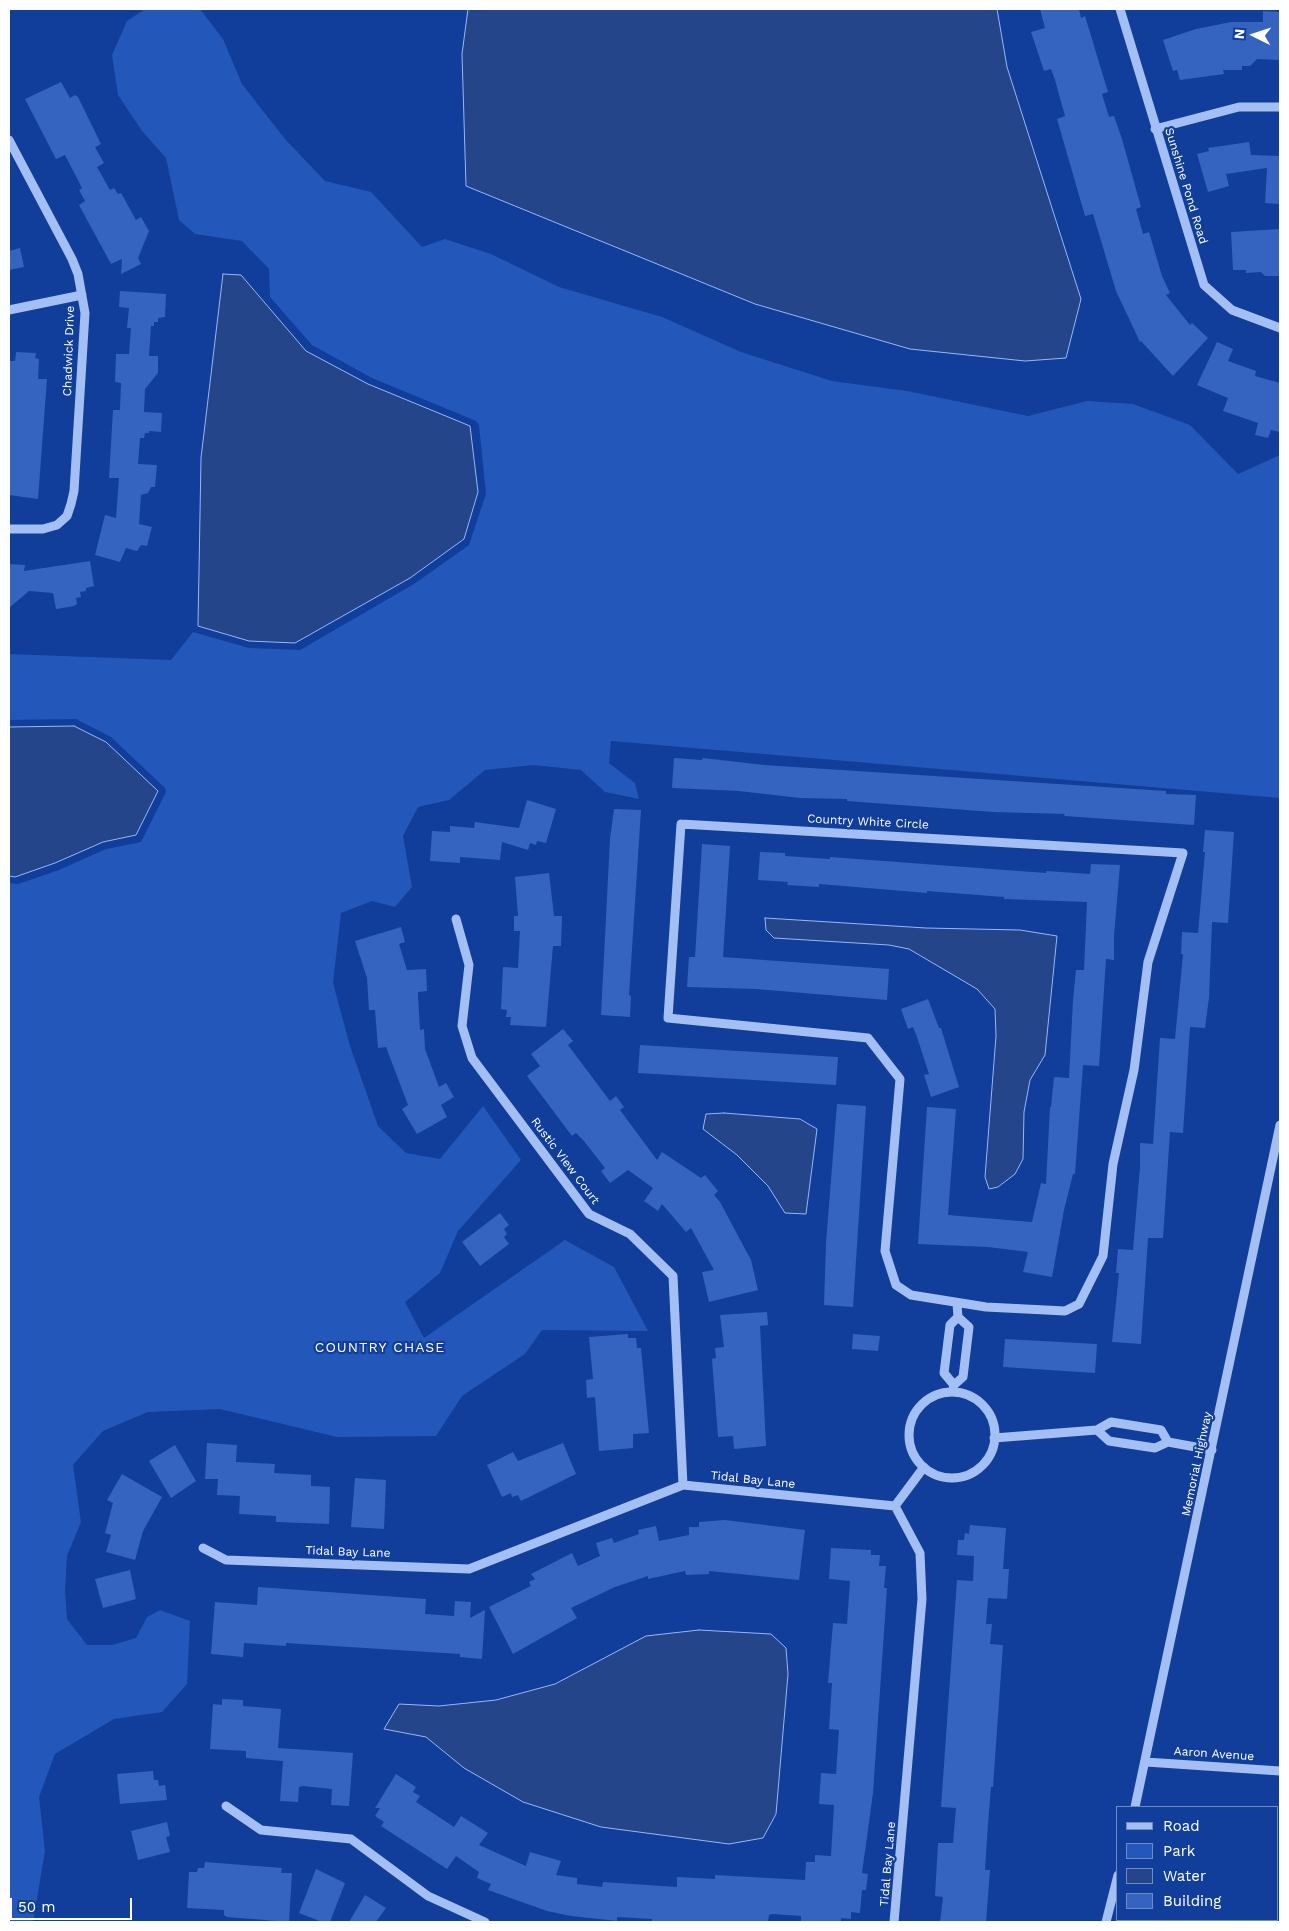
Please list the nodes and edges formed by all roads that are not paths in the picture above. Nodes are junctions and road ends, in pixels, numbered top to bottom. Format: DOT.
graph roads {
  1 [pos="1120,9"];
  2 [pos="1280,108"];
  3 [pos="1155,129"];
  4 [pos="9,140"];
  5 [pos="82,295"];
  6 [pos="9,310"];
  7 [pos="1280,328"];
  8 [pos="9,529"];
  9 [pos="456,919"];
  10 [pos="1280,1125"];
  11 [pos="957,1304"];
  12 [pos="958,1317"];
  13 [pos="954,1388"];
  14 [pos="1098,1430"];
  15 [pos="994,1438"];
  16 [pos="1168,1442"];
  17 [pos="1212,1450"];
  18 [pos="924,1467"];
  19 [pos="683,1486"];
  20 [pos="895,1506"];
  21 [pos="203,1548"];
  22 [pos="1146,1762"];
  23 [pos="1280,1771"];
  24 [pos="226,1806"];
  25 [pos="1135,1806"];
  26 [pos="1116,1883"];
  27 [pos="485,1922"];
  28 [pos="894,1922"];
  29 [pos="1106,1922"];
  1 -- 3 [label="street, Sunshine Pond Road"];
  2 -- 3 [label="street"];
  3 -- 7 [label="street, Sunshine Pond Road"];
  4 -- 5 [label="street, Chadwick Drive"];
  5 -- 6 [label="street"];
  5 -- 8 [label="street, Chadwick Drive"];
  9 -- 19 [label="street, Rustic View Court"];
  10 -- 17 [label="street, Memorial Highway"];
  11 -- 11 [label="street, Country White Circle"];
  11 -- 12 [label="street"];
  12 -- 13 [label="street"];
  12 -- 13 [label="street"];
  13 -- 15 [label="street"];
  13 -- 18 [label="street"];
  14 -- 15 [label="street"];
  14 -- 16 [label="street"];
  14 -- 16 [label="street"];
  15 -- 18 [label="street"];
  16 -- 17 [label="street"];
  17 -- 22 [label="street, Memorial Highway"];
  18 -- 20 [label="street"];
  19 -- 20 [label="street, Tidal Bay Lane"];
  19 -- 21 [label="street, Tidal Bay Lane"];
  20 -- 28 [label="street, Tidal Bay Lane"];
  22 -- 23 [label="street, Aaron Avenue"];
  22 -- 25 [label="street, Memorial Highway"];
  24 -- 27 [label="street"];
  26 -- 29 [label="street"];
}
